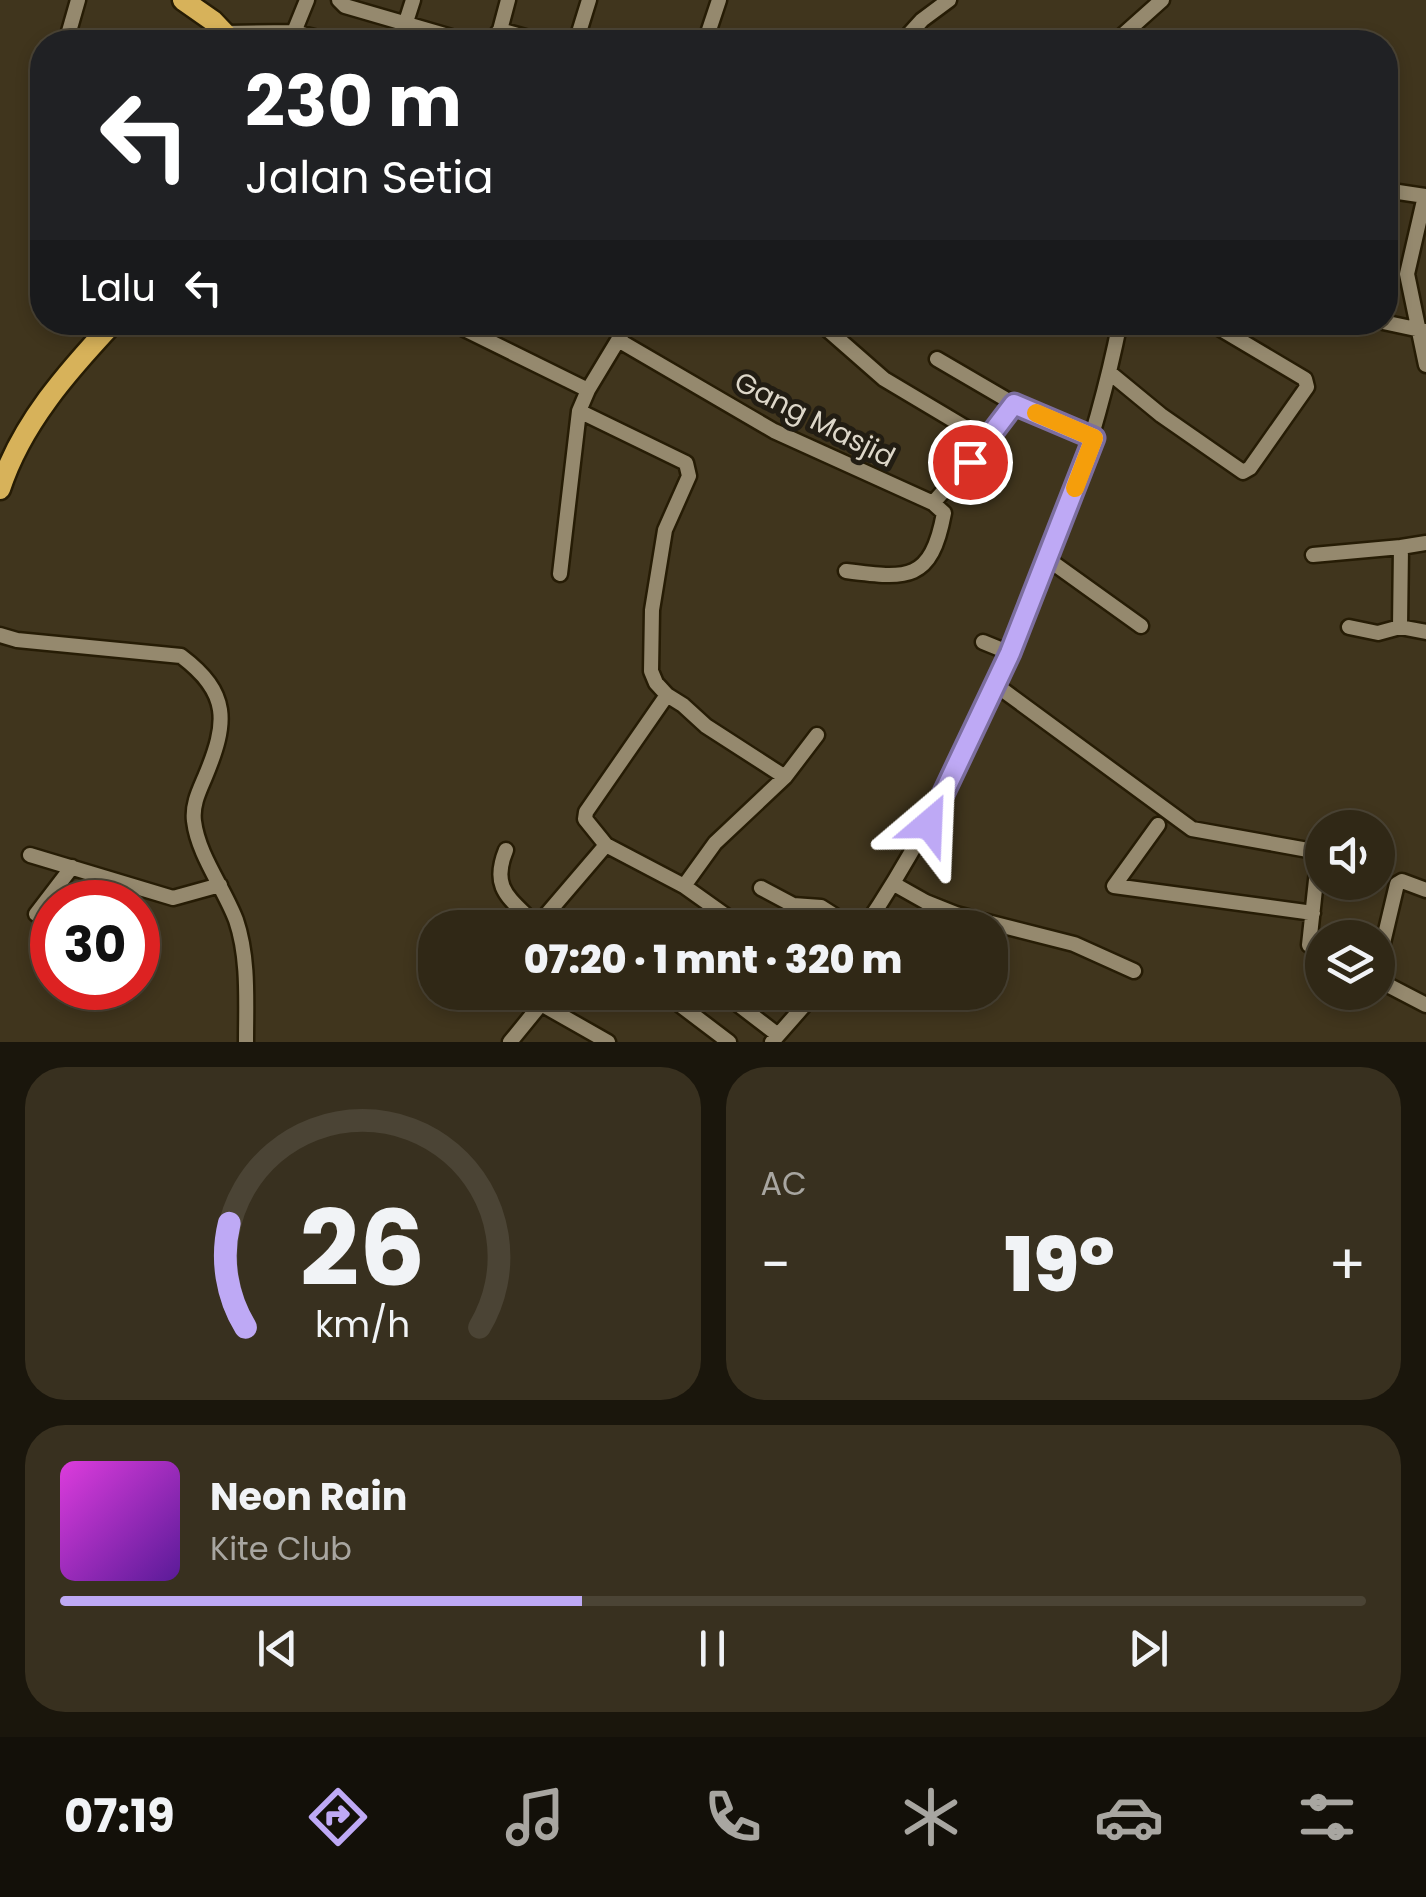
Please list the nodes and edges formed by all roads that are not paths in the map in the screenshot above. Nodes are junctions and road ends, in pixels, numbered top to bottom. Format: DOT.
graph roads {
  1 [pos="78,0"];
  2 [pos="183,0"];
  3 [pos="307,0"];
  4 [pos="340,0"];
  5 [pos="413,0"];
  6 [pos="508,0"];
  7 [pos="589,0"];
  8 [pos="719,0"];
  9 [pos="949,0"];
  10 [pos="1162,0"];
  11 [pos="405,24"];
  12 [pos="69,30"];
  13 [pos="220,30"];
  14 [pos="295,30"];
  15 [pos="426,30"];
  16 [pos="497,30"];
  17 [pos="580,30"];
  18 [pos="709,30"];
  19 [pos="913,30"];
  20 [pos="1128,30"];
  21 [pos="1398,191"];
  22 [pos="1426,193"];
  23 [pos="1398,326"];
  24 [pos="1423,332"];
  25 [pos="103,335"];
  26 [pos="480,335"];
  27 [pos="621,335"];
  28 [pos="834,335"];
  29 [pos="1117,335"];
  30 [pos="1231,335"];
  31 [pos="618,340"];
  32 [pos="937,359"];
  33 [pos="1426,365"];
  34 [pos="1110,373"];
  35 [pos="588,390"];
  36 [pos="1014,404"];
  37 [pos="579,411"];
  38 [pos="1094,438"];
  39 [pos="988,441"];
  40 [pos="1,479"];
  41 [pos="933,503"];
  42 [pos="1426,543"];
  43 [pos="1400,547"];
  44 [pos="1313,555"];
  45 [pos="1049,560"];
  46 [pos="846,571"];
  47 [pos="560,574"];
  48 [pos="1141,626"];
  49 [pos="1349,627"];
  50 [pos="1400,627"];
  51 [pos="1426,632"];
  52 [pos="0,636"];
  53 [pos="983,642"];
  54 [pos="1010,653"];
  55 [pos="996,685"];
  56 [pos="667,695"];
  57 [pos="817,735"];
  58 [pos="785,777"];
  59 [pos="1162,805"];
  60 [pos="1158,825"];
  61 [pos="1192,830"];
  62 [pos="606,845"];
  63 [pos="506,850"];
  64 [pos="30,854"];
  65 [pos="72,867"];
  66 [pos="62,880"];
  67 [pos="894,884"];
  68 [pos="220,885"];
  69 [pos="684,886"];
  70 [pos="761,888"];
  71 [pos="1426,890"];
  72 [pos="521,910"];
  73 [pos="549,910"];
  74 [pos="718,910"];
  75 [pos="826,910"];
  76 [pos="876,910"];
  77 [pos="1313,913"];
  78 [pos="1312,920"];
  79 [pos="1388,920"];
  80 [pos="1134,971"];
  81 [pos="1395,989"];
  82 [pos="1426,1005"];
  83 [pos="530,1010"];
  84 [pos="557,1010"];
  85 [pos="686,1010"];
  86 [pos="743,1010"];
  87 [pos="800,1010"];
  88 [pos="775,1038"];
  89 [pos="246,1042"];
  90 [pos="510,1042"];
  91 [pos="608,1042"];
  92 [pos="728,1042"];
  1 -- 12 [label="street"];
  2 -- 13 [label="highway"];
  3 -- 14 [label="street"];
  4 -- 11 [label="street"];
  5 -- 11 [label="street"];
  6 -- 16 [label="street"];
  7 -- 17 [label="street"];
  8 -- 18 [label="street"];
  9 -- 19 [label="street"];
  10 -- 20 [label="street"];
  11 -- 15 [label="street"];
  21 -- 22 [label="street"];
  22 -- 24 [label="street"];
  23 -- 24 [label="street"];
  24 -- 33 [label="street"];
  25 -- 40 [label="highway"];
  26 -- 35 [label="street"];
  27 -- 31 [label="street"];
  28 -- 39 [label="street"];
  29 -- 34 [label="street"];
  30 -- 34 [label="street"];
  31 -- 35 [label="street"];
  31 -- 41 [label="street, Gang Masjid"];
  32 -- 36 [label="street"];
  34 -- 38 [label="street"];
  35 -- 37 [label="street"];
  36 -- 38 [label="street"];
  36 -- 39 [label="street"];
  37 -- 47 [label="street"];
  37 -- 56 [label="street"];
  38 -- 45 [label="street"];
  39 -- 41 [label="street"];
  41 -- 46 [label="street"];
  42 -- 43 [label="street"];
  43 -- 44 [label="street"];
  43 -- 50 [label="street"];
  45 -- 48 [label="street"];
  45 -- 54 [label="street"];
  49 -- 50 [label="street"];
  50 -- 51 [label="street"];
  52 -- 68 [label="street"];
  53 -- 54 [label="street"];
  54 -- 55 [label="street"];
  55 -- 59 [label="street"];
  55 -- 67 [label="street"];
  56 -- 58 [label="street"];
  56 -- 62 [label="street"];
  57 -- 58 [label="street"];
  58 -- 69 [label="street"];
  59 -- 60 [label="street"];
  59 -- 61 [label="street"];
  60 -- 61 [label="street"];
  60 -- 77 [label="street"];
  61 -- 77 [label="street"];
  62 -- 69 [label="street"];
  62 -- 73 [label="street"];
  63 -- 72 [label="street"];
  64 -- 65 [label="street"];
  65 -- 66 [label="street"];
  65 -- 68 [label="street"];
  67 -- 76 [label="street"];
  67 -- 80 [label="street"];
  68 -- 89 [label="street"];
  69 -- 74 [label="street"];
  70 -- 75 [label="street"];
  71 -- 79 [label="street"];
  77 -- 78 [label="street"];
  81 -- 82 [label="street"];
  83 -- 90 [label="street"];
  84 -- 91 [label="street"];
  85 -- 92 [label="street"];
  86 -- 88 [label="street"];
  87 -- 88 [label="street"];
}
